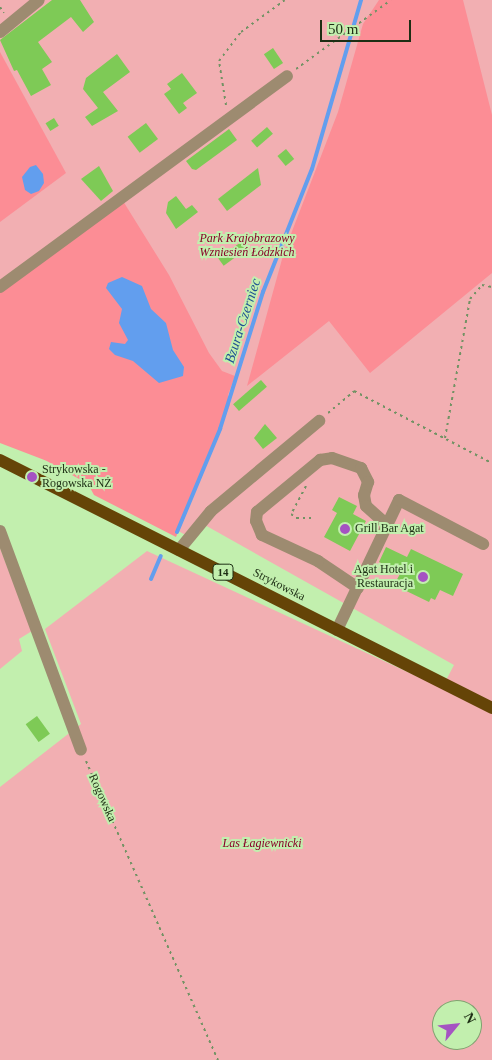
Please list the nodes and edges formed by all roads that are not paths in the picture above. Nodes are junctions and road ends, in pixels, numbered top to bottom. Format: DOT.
graph roads {
  1 [pos="39,0"];
  2 [pos="0,32"];
  3 [pos="286,76"];
  4 [pos="0,287"];
  5 [pos="319,421"];
  6 [pos="0,460"];
  7 [pos="386,524"];
  8 [pos="0,531"];
  9 [pos="483,544"];
  10 [pos="179,550"];
  11 [pos="358,588"];
  12 [pos="337,630"];
  13 [pos="492,708"];
  14 [pos="81,750"];
  1 -- 2 [label="street"];
  3 -- 4 [label="street"];
  5 -- 10 [label="street"];
  6 -- 10 [label="main road, Strykowska / 14"];
  7 -- 9 [label="street"];
  7 -- 11 [label="street"];
  7 -- 11 [label="street"];
  8 -- 14 [label="street"];
  10 -- 12 [label="main road, Strykowska / 14"];
  11 -- 12 [label="street"];
  12 -- 13 [label="main road, Strykowska / 14"];
}
